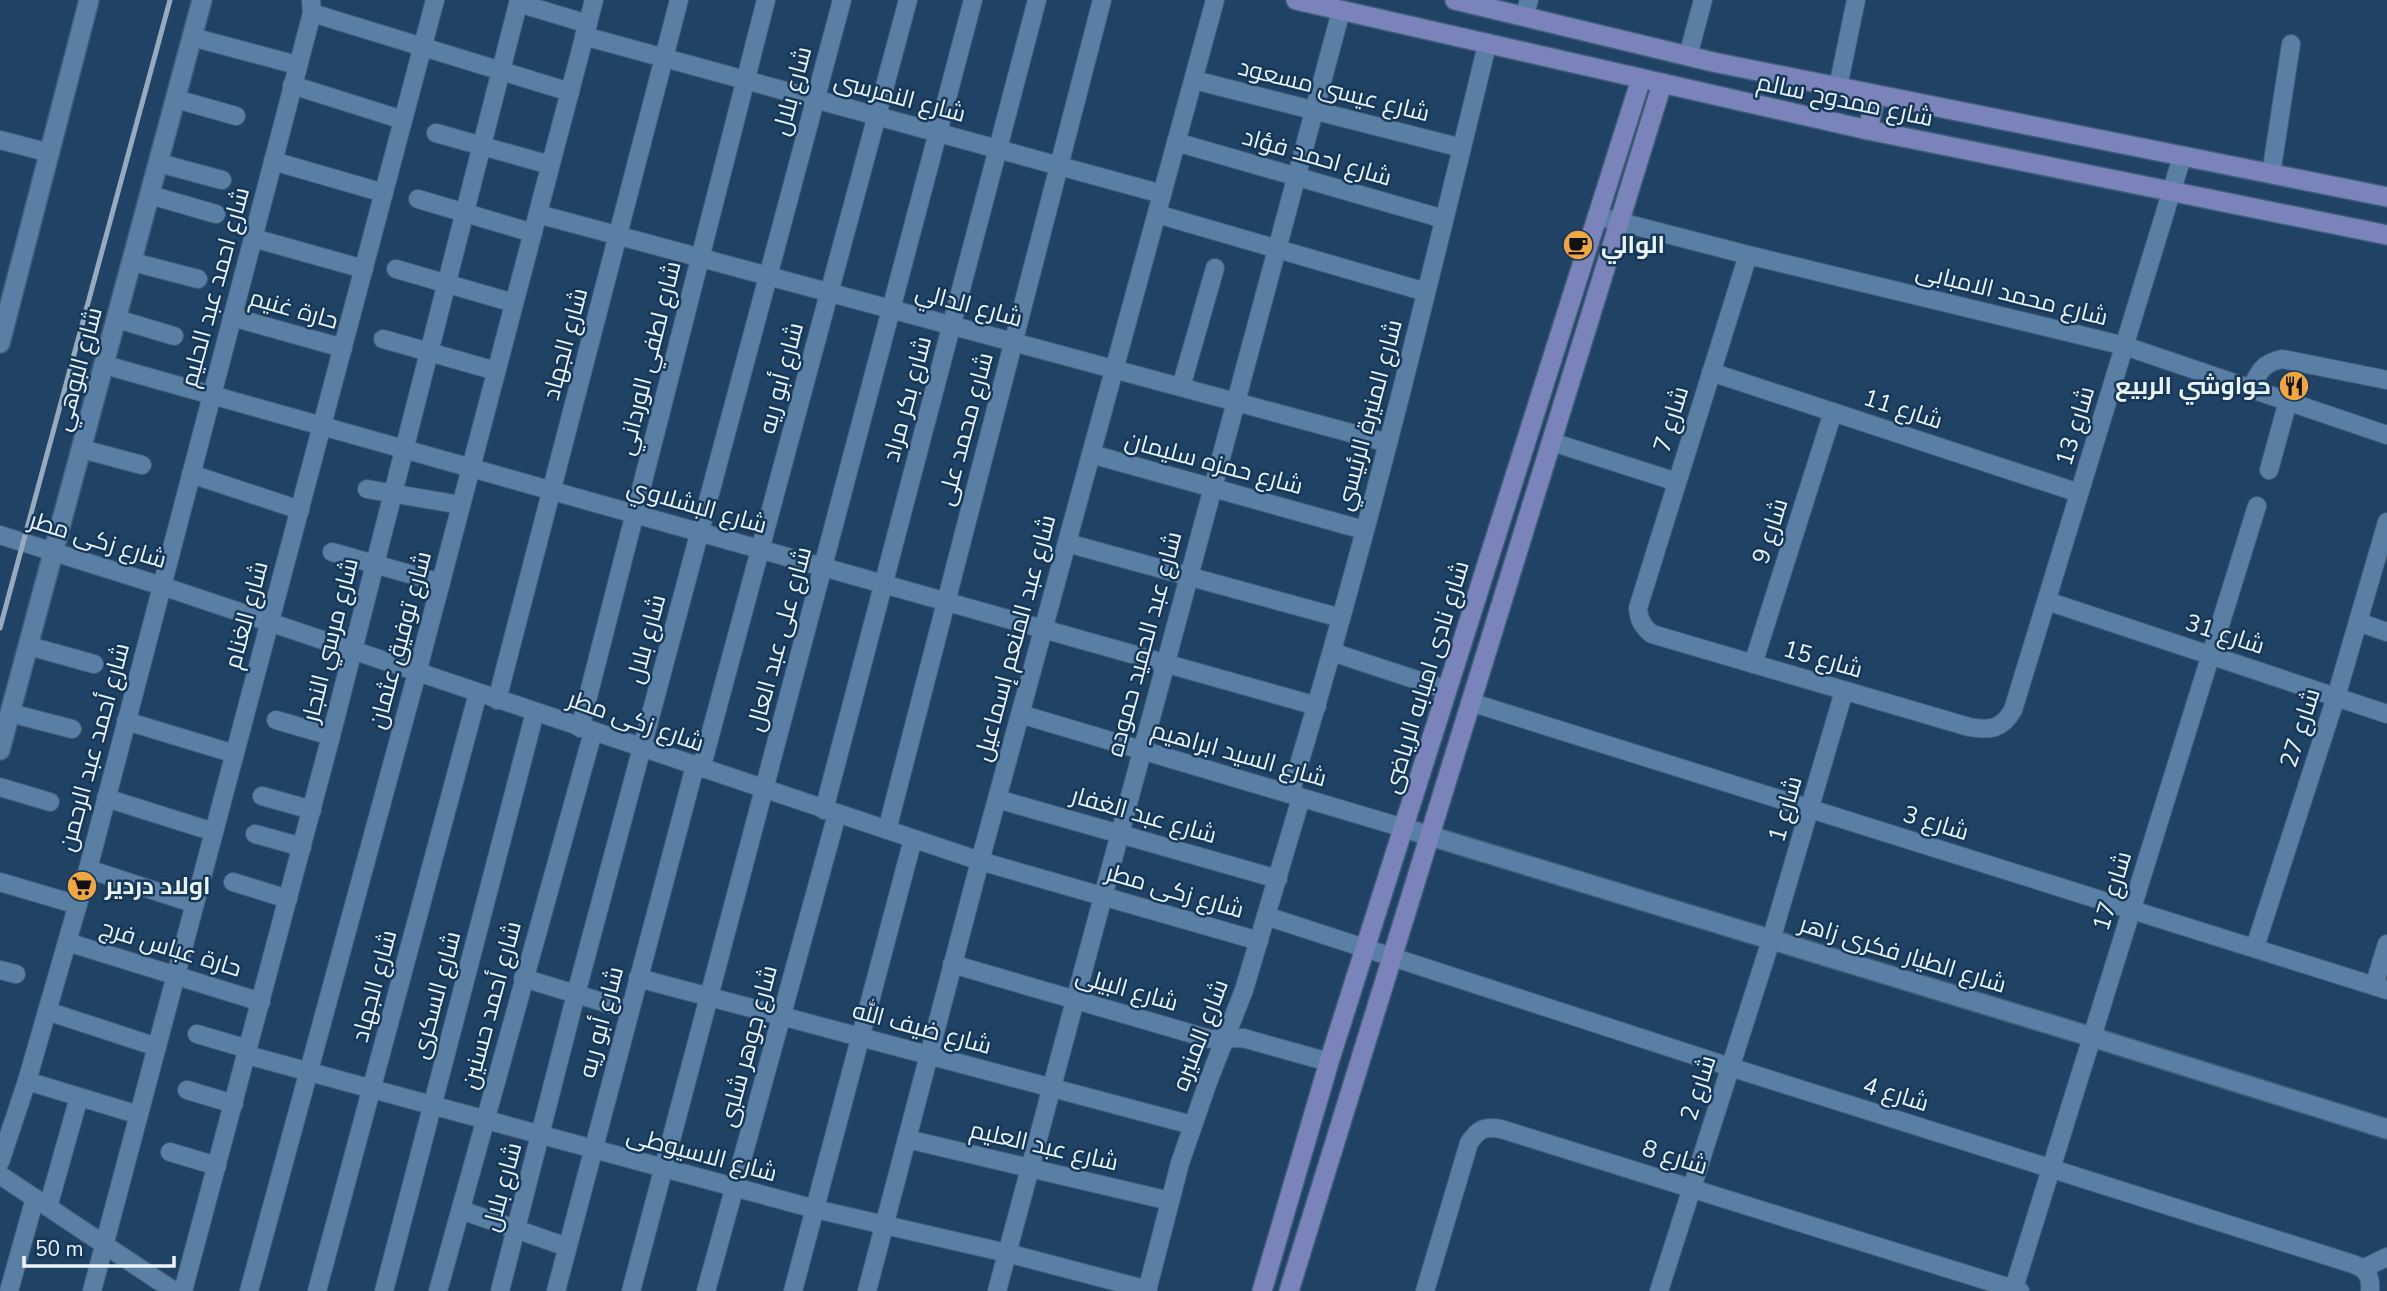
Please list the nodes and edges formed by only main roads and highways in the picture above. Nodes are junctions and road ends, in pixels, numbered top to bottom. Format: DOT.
graph roads {
  1 [pos="1296,0"];
  2 [pos="1455,0"];
  3 [pos="1526,8"];
  4 [pos="1641,79"];
  5 [pos="1662,84"];
  6 [pos="1876,95"];
  7 [pos="1868,130"];
  8 [pos="2387,197"];
  9 [pos="2387,235"];
  10 [pos="1262,1291"];
  11 [pos="1289,1291"];
  1 -- 4 [label="main road, شارع ممدوح سالم"];
  2 -- 3 [label="main road, شارع ممدوح سالم"];
  3 -- 6 [label="main road, شارع ممدوح سالم"];
  4 -- 5 [label="main road, شارع ممدوح سالم"];
  4 -- 10 [label="main road, شارع نادى امبابه الرياضى"];
  5 -- 7 [label="main road, شارع ممدوح سالم"];
  5 -- 11 [label="main road, شارع نادى امبابه الرياضى"];
  6 -- 7 [label="main road"];
  6 -- 8 [label="main road, شارع ممدوح سالم"];
  7 -- 9 [label="main road, شارع ممدوح سالم"];
}
